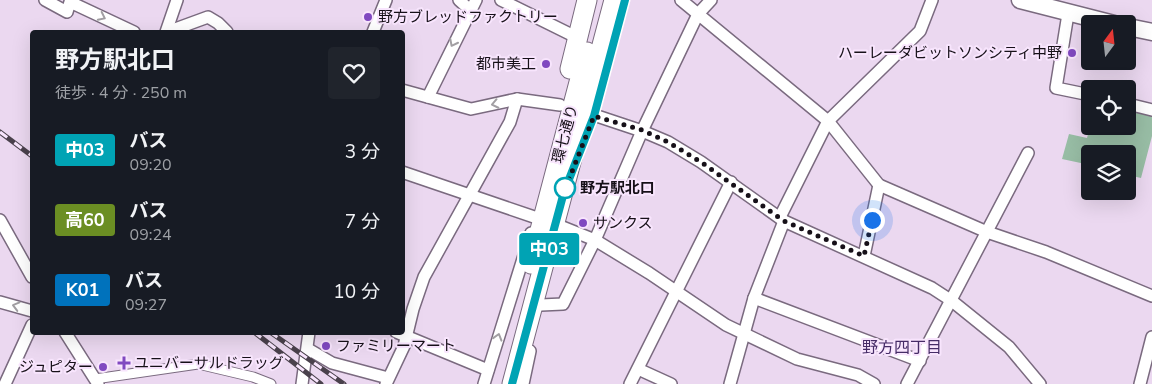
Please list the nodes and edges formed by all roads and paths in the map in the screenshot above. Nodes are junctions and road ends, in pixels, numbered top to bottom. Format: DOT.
graph roads {
  1 [pos="45,0"];
  2 [pos="178,0"];
  3 [pos="386,0"];
  4 [pos="458,0"];
  5 [pos="502,0"];
  6 [pos="587,0"];
  7 [pos="601,0"];
  8 [pos="614,0"];
  9 [pos="626,0"];
  10 [pos="681,0"];
  11 [pos="711,0"];
  12 [pos="932,0"];
  13 [pos="1020,0"];
  14 [pos="473,5"];
  15 [pos="698,14"];
  16 [pos="1068,14"];
  17 [pos="1081,17"];
  18 [pos="1136,29"];
  19 [pos="130,30"];
  20 [pos="167,30"];
  21 [pos="171,30"];
  22 [pos="225,30"];
  23 [pos="374,30"];
  24 [pos="1152,32"];
  25 [pos="578,38"];
  26 [pos="405,91"];
  27 [pos="1081,93"];
  28 [pos="428,97"];
  29 [pos="517,99"];
  30 [pos="560,105"];
  31 [pos="1136,106"];
  32 [pos="1152,110"];
  33 [pos="594,116"];
  34 [pos="828,121"];
  35 [pos="642,130"];
  36 [pos="1028,153"];
  37 [pos="405,173"];
  38 [pos="731,182"];
  39 [pos="879,185"];
  40 [pos="557,190"];
  41 [pos="470,195"];
  42 [pos="782,219"];
  43 [pos="0,220"];
  44 [pos="548,225"];
  45 [pos="987,232"];
  46 [pos="5,236"];
  47 [pos="595,240"];
  48 [pos="864,256"];
  49 [pos="30,274"];
  50 [pos="676,292"];
  51 [pos="1152,296"];
  52 [pos="754,298"];
  53 [pos="952,301"];
  54 [pos="0,302"];
  55 [pos="541,305"];
  56 [pos="30,310"];
  57 [pos="405,324"];
  58 [pos="30,329"];
  59 [pos="743,334"];
  60 [pos="67,335"];
  61 [pos="309,335"];
  62 [pos="401,335"];
  63 [pos="403,335"];
  64 [pos="1151,344"];
  65 [pos="308,349"];
  66 [pos="920,361"];
  67 [pos="638,369"];
  68 [pos="493,377"];
  69 [pos="97,381"];
  70 [pos="387,381"];
  71 [pos="1037,383"];
  72 [pos="5,384"];
  73 [pos="271,384"];
  74 [pos="302,384"];
  75 [pos="484,384"];
  76 [pos="512,384"];
  77 [pos="523,384"];
  78 [pos="630,384"];
  79 [pos="672,384"];
  80 [pos="730,384"];
  81 [pos="874,384"];
  82 [pos="907,384"];
  83 [pos="1140,384"];
  1 -- 19 [label="street, one-way"];
  2 -- 20 [label="street"];
  3 -- 23 [label="street"];
  4 -- 14 [label="street"];
  5 -- 25 [label="street"];
  6 -- 25 [label="main road"];
  7 -- 40 [label="main road, 環七通り"];
  8 -- 40 [label="main road, 環七通り"];
  9 -- 33 [label="main road"];
  10 -- 15 [label="street"];
  11 -- 15 [label="street"];
  12 -- 34 [label="street"];
  13 -- 16 [label="main road"];
  14 -- 28 [label="street, one-way"];
  15 -- 34 [label="street"];
  15 -- 35 [label="street"];
  16 -- 17 [label="main road"];
  16 -- 27 [label="street"];
  18 -- 24 [label="main road"];
  21 -- 22 [label="street"];
  25 -- 30 [label="main road"];
  26 -- 28 [label="street"];
  29 -- 28 [label="street, one-way"];
  29 -- 30 [label="street"];
  29 -- 41 [label="street"];
  30 -- 40 [label="main road"];
  31 -- 32 [label="street"];
  33 -- 35 [label="street"];
  33 -- 40 [label="main road"];
  34 -- 39 [label="street"];
  34 -- 42 [label="street"];
  35 -- 38 [label="street"];
  35 -- 47 [label="street"];
  36 -- 45 [label="street"];
  37 -- 41 [label="street"];
  38 -- 42 [label="street"];
  38 -- 50 [label="street"];
  39 -- 45 [label="street"];
  39 -- 48 [label="street"];
  40 -- 44 [label="main road, 環七通り"];
  41 -- 44 [label="street"];
  41 -- 57 [label="street"];
  42 -- 48 [label="street"];
  42 -- 52 [label="street"];
  43 -- 46 [label="street"];
  44 -- 47 [label="street"];
  44 -- 55 [label="street"];
  68 -- 44 [label="main road, 環七通り, one-way"];
  44 -- 76 [label="main road, 環七通り"];
  45 -- 51 [label="street"];
  45 -- 53 [label="street"];
  46 -- 49 [label="street"];
  47 -- 50 [label="street"];
  47 -- 55 [label="street"];
  48 -- 53 [label="street"];
  50 -- 59 [label="street"];
  50 -- 67 [label="street"];
  52 -- 59 [label="street"];
  52 -- 66 [label="street"];
  53 -- 66 [label="street"];
  53 -- 71 [label="street"];
  56 -- 54 [label="street, one-way"];
  55 -- 77 [label="street"];
  58 -- 72 [label="street"];
  59 -- 80 [label="street"];
  59 -- 81 [label="street"];
  60 -- 69 [label="street"];
  61 -- 65 [label="street"];
  62 -- 70 [label="street"];
  63 -- 68 [label="street"];
  64 -- 83 [label="street"];
  65 -- 70 [label="street"];
  65 -- 74 [label="street"];
  66 -- 82 [label="street"];
  67 -- 78 [label="street"];
  67 -- 79 [label="street"];
  68 -- 75 [label="street"];
  69 -- 73 [label="street"];
}
